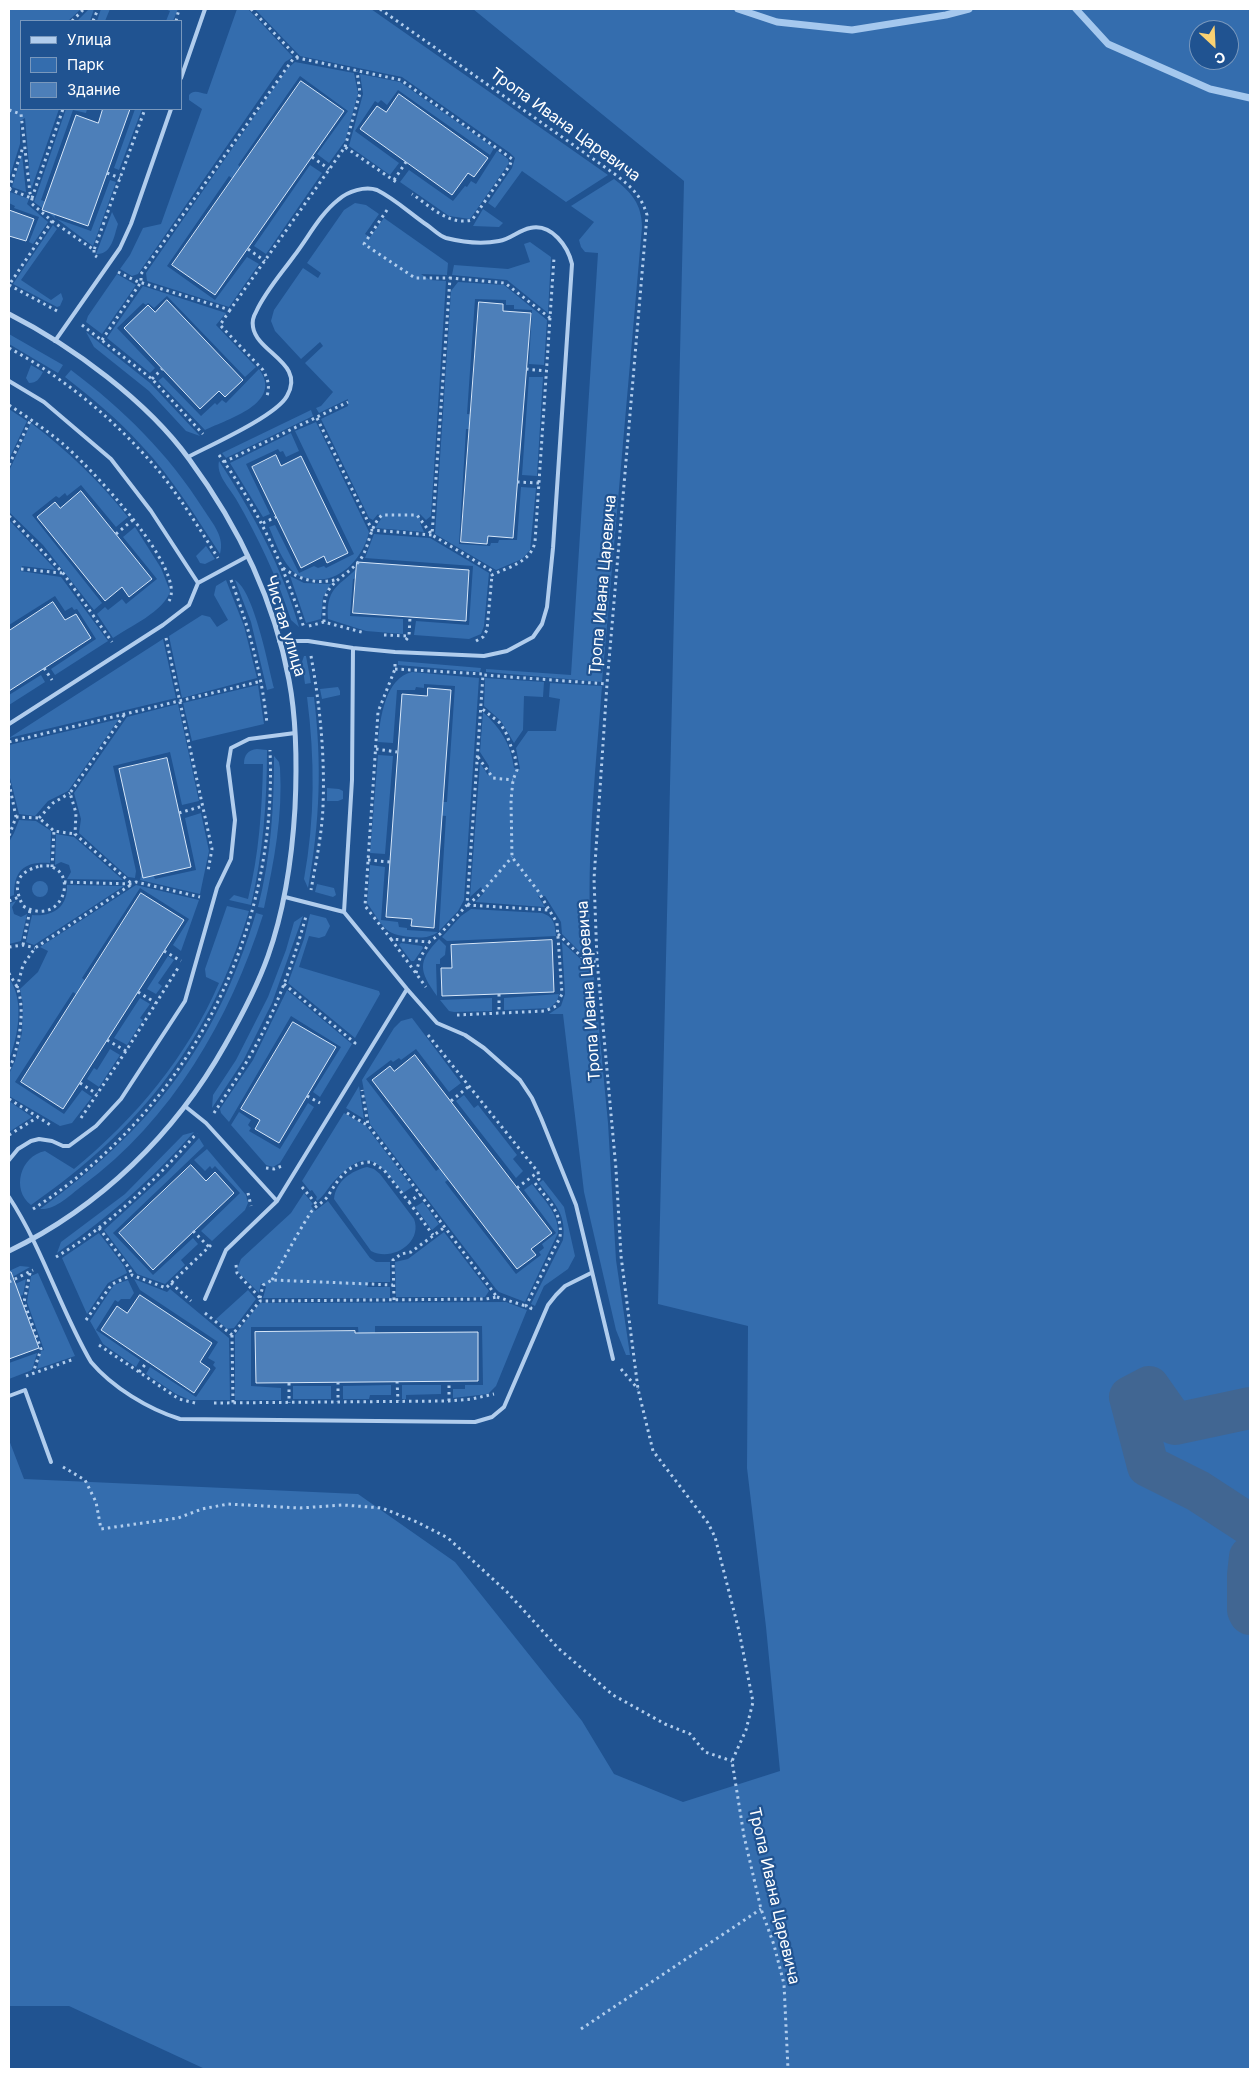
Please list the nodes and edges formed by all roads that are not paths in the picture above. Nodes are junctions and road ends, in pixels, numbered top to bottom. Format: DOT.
graph roads {
  1 [pos="205,9"];
  2 [pos="182,75"];
  3 [pos="171,110"];
  4 [pos="9,314"];
  5 [pos="55,341"];
  6 [pos="9,381"];
  7 [pos="188,457"];
  8 [pos="248,556"];
  9 [pos="198,583"];
  10 [pos="280,641"];
  11 [pos="353,648"];
  12 [pos="9,724"];
  13 [pos="295,733"];
  14 [pos="285,897"];
  15 [pos="344,912"];
  16 [pos="407,989"];
  17 [pos="186,1107"];
  18 [pos="9,1160"];
  19 [pos="9,1197"];
  20 [pos="276,1201"];
  21 [pos="34,1239"];
  22 [pos="9,1251"];
  23 [pos="591,1273"];
  24 [pos="204,1299"];
  25 [pos="612,1359"];
  26 [pos="9,1396"];
  27 [pos="51,1462"];
  1 -- 2 [label="lane"];
  3 -- 5 [label="lane"];
  4 -- 5 [label="street, Чистая улица"];
  5 -- 7 [label="street, Чистая улица"];
  6 -- 9 [label="lane"];
  7 -- 8 [label="street, Чистая улица"];
  7 -- 11 [label="lane"];
  8 -- 9 [label="lane"];
  8 -- 10 [label="street, Чистая улица"];
  9 -- 12 [label="lane"];
  10 -- 11 [label="lane"];
  10 -- 13 [label="street, Чистая улица"];
  11 -- 15 [label="lane"];
  13 -- 14 [label="street, Чистая улица"];
  13 -- 18 [label="lane"];
  14 -- 15 [label="lane"];
  14 -- 17 [label="street, Чистая улица"];
  15 -- 16 [label="lane"];
  16 -- 20 [label="lane"];
  16 -- 23 [label="lane"];
  17 -- 20 [label="lane"];
  17 -- 21 [label="street, Чистая улица"];
  19 -- 21 [label="lane"];
  20 -- 24 [label="lane"];
  21 -- 22 [label="street, Чистая улица"];
  21 -- 23 [label="lane"];
  23 -- 25 [label="lane"];
  26 -- 27 [label="lane"];
}
